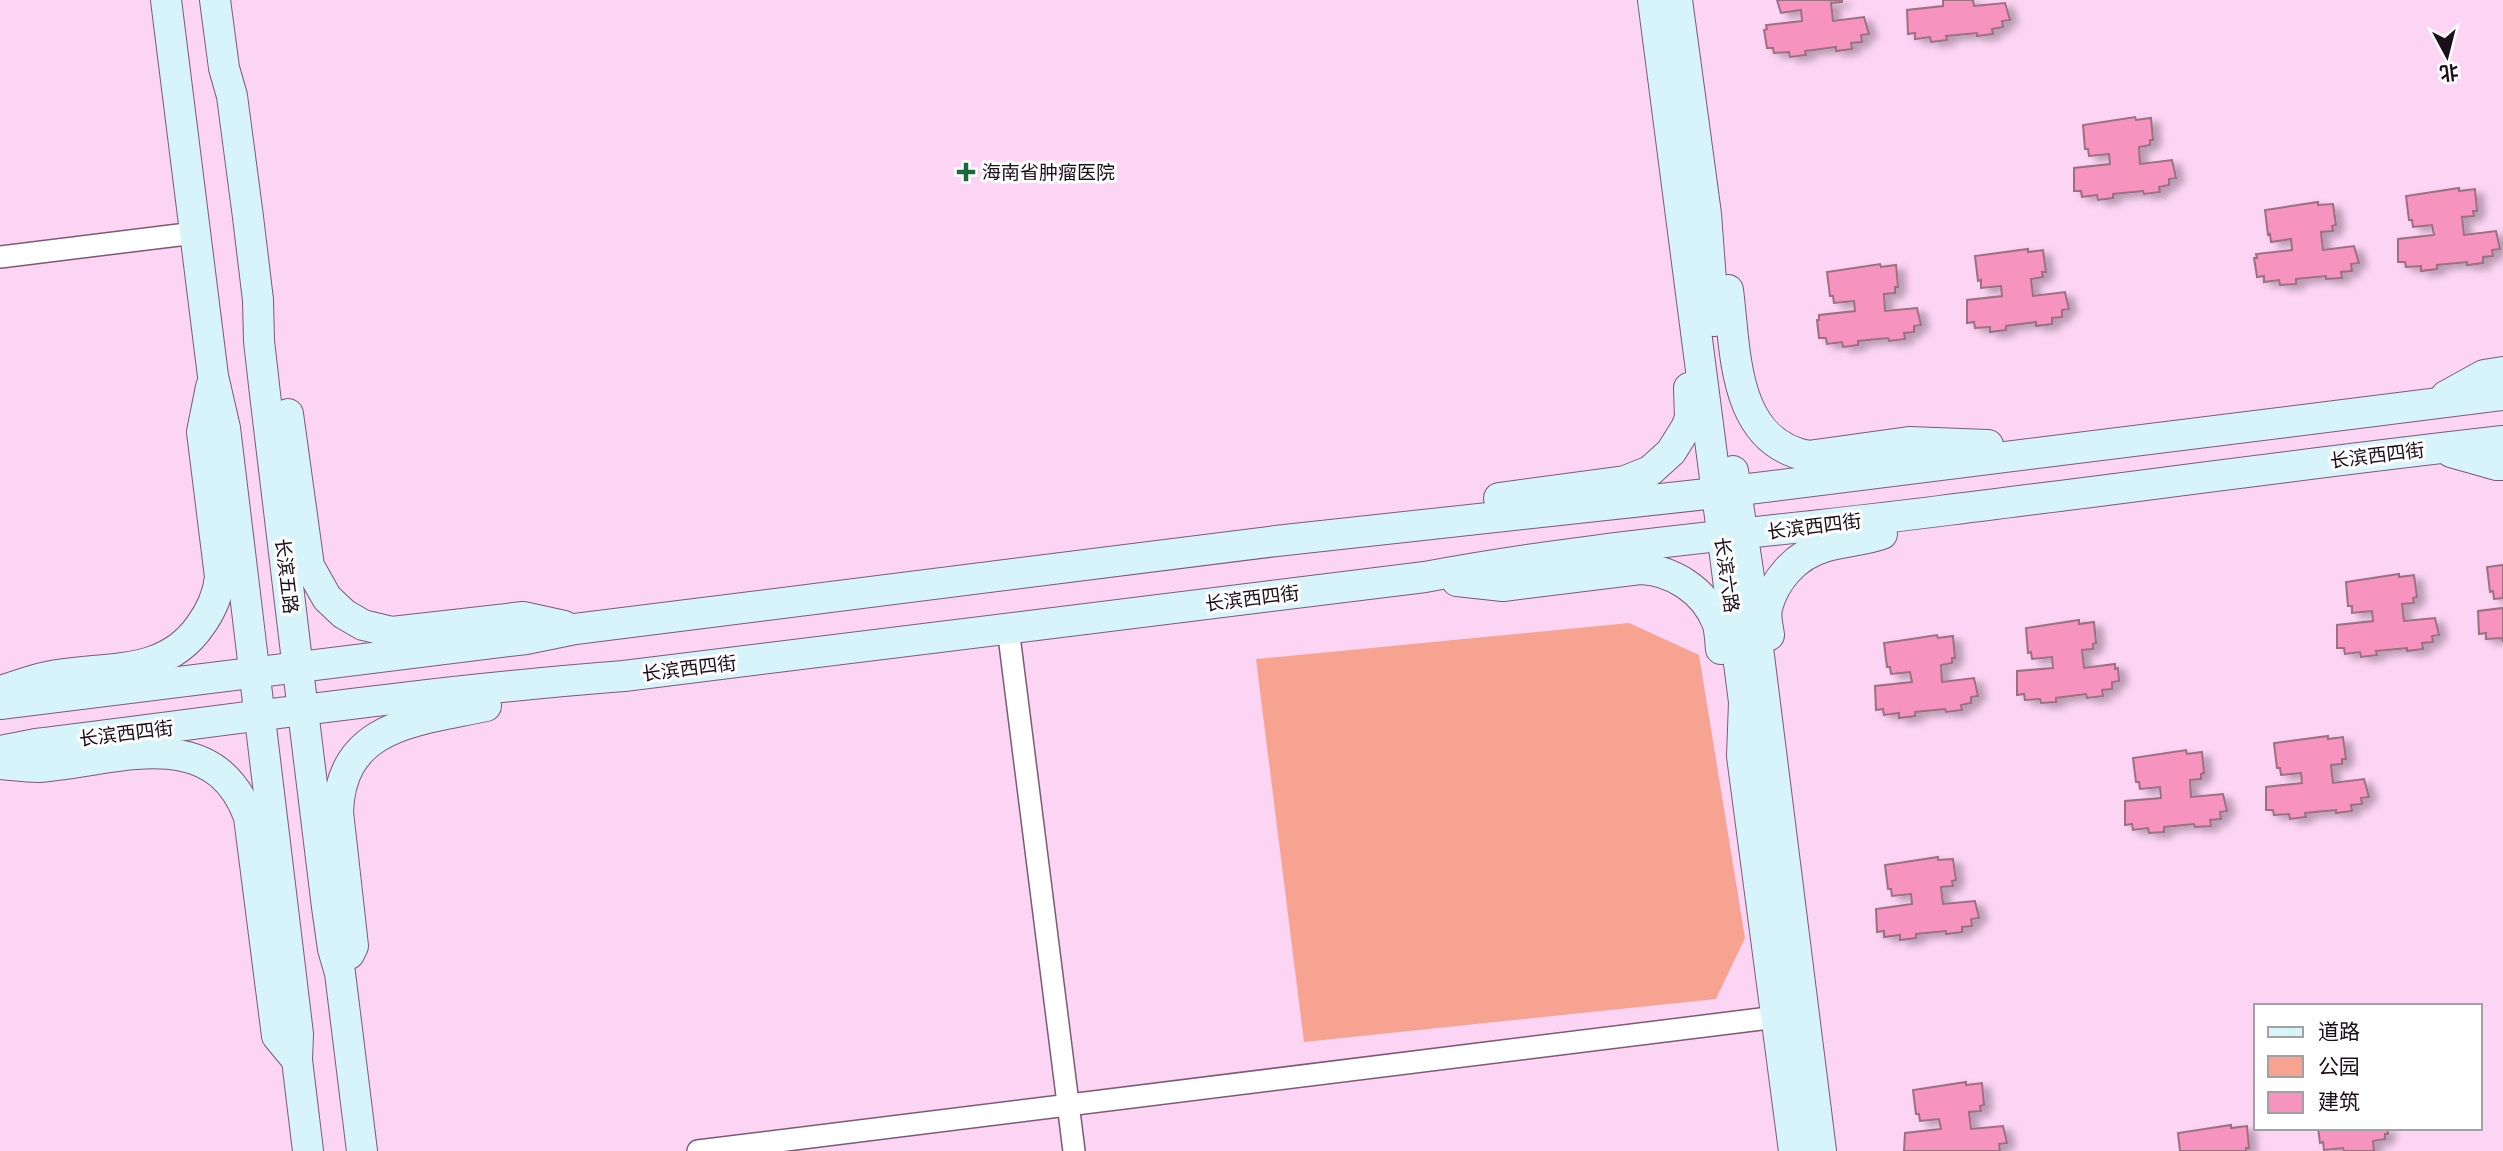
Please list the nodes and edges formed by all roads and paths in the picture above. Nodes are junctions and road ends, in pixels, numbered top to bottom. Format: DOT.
graph roads {
  1 [pos="166,0"];
  2 [pos="215,0"];
  3 [pos="1653,0"];
  4 [pos="1677,0"];
  5 [pos="1693,216"];
  6 [pos="195,233"];
  7 [pos="0,257"];
  8 [pos="258,300"];
  9 [pos="2503,373"];
  10 [pos="213,376"];
  11 [pos="2503,395"];
  12 [pos="2432,404"];
  13 [pos="2503,441"];
  14 [pos="2437,448"];
  15 [pos="2075,449"];
  16 [pos="2503,465"];
  17 [pos="1727,492"];
  18 [pos="1942,511"];
  19 [pos="1389,527"];
  20 [pos="1732,536"];
  21 [pos="1425,577"];
  22 [pos="1008,628"];
  23 [pos="575,629"];
  24 [pos="298,668"];
  25 [pos="254,674"];
  26 [pos="624,676"];
  27 [pos="0,691"];
  28 [pos="0,704"];
  29 [pos="303,710"];
  30 [pos="259,715"];
  31 [pos="0,751"];
  32 [pos="1756,755"];
  33 [pos="0,764"];
  34 [pos="340,973"];
  35 [pos="1777,1017"];
  36 [pos="297,1060"];
  37 [pos="1069,1105"];
  38 [pos="308,1151"];
  39 [pos="362,1151"];
  40 [pos="698,1151"];
  41 [pos="1074,1151"];
  42 [pos="1794,1151"];
  43 [pos="1821,1151"];
  1 -- 6 [label="main road"];
  2 -- 8 [label="main road, 长滨五路"];
  3 -- 5 [label="main road, 长滨六路"];
  4 -- 5 [label="main road, 长滨六路"];
  5 -- 15 [label="main road"];
  5 -- 17 [label="main road, 长滨六路"];
  5 -- 19 [label="main road"];
  6 -- 7 [label="street"];
  6 -- 10 [label="main road"];
  8 -- 23 [label="main road"];
  8 -- 24 [label="main road, 长滨五路"];
  9 -- 12 [label="main road"];
  10 -- 25 [label="main road"];
  10 -- 27 [label="main road"];
  11 -- 12 [label="main road"];
  12 -- 15 [label="main road"];
  13 -- 14 [label="main road, 长滨西四街"];
  14 -- 16 [label="main road"];
  14 -- 18 [label="main road, 长滨西四街"];
  15 -- 17 [label="main road"];
  17 -- 19 [label="main road"];
  17 -- 20 [label="main road, 长滨六路"];
  18 -- 20 [label="main road, 长滨西四街"];
  18 -- 32 [label="main road"];
  19 -- 23 [label="main road"];
  20 -- 21 [label="main road, 长滨西四街"];
  20 -- 32 [label="main road, 长滨六路"];
  21 -- 22 [label="main road, 长滨西四街"];
  21 -- 32 [label="main road"];
  22 -- 26 [label="main road, 长滨西四街"];
  22 -- 37 [label="street"];
  23 -- 24 [label="main road"];
  24 -- 25 [label="main road"];
  24 -- 29 [label="main road, 长滨五路"];
  25 -- 28 [label="main road"];
  25 -- 30 [label="main road"];
  26 -- 29 [label="main road, 长滨西四街"];
  26 -- 34 [label="main road"];
  29 -- 30 [label="main road, 长滨西四街"];
  29 -- 34 [label="main road, 长滨五路"];
  30 -- 31 [label="main road, 长滨西四街"];
  30 -- 36 [label="main road"];
  32 -- 35 [label="main road, 长滨六路"];
  32 -- 43 [label="main road, 长滨六路"];
  33 -- 36 [label="main road"];
  34 -- 39 [label="main road, 长滨五路"];
  35 -- 37 [label="street"];
  35 -- 42 [label="main road, 长滨六路"];
  36 -- 38 [label="main road"];
  37 -- 40 [label="street"];
  37 -- 41 [label="street"];
}
